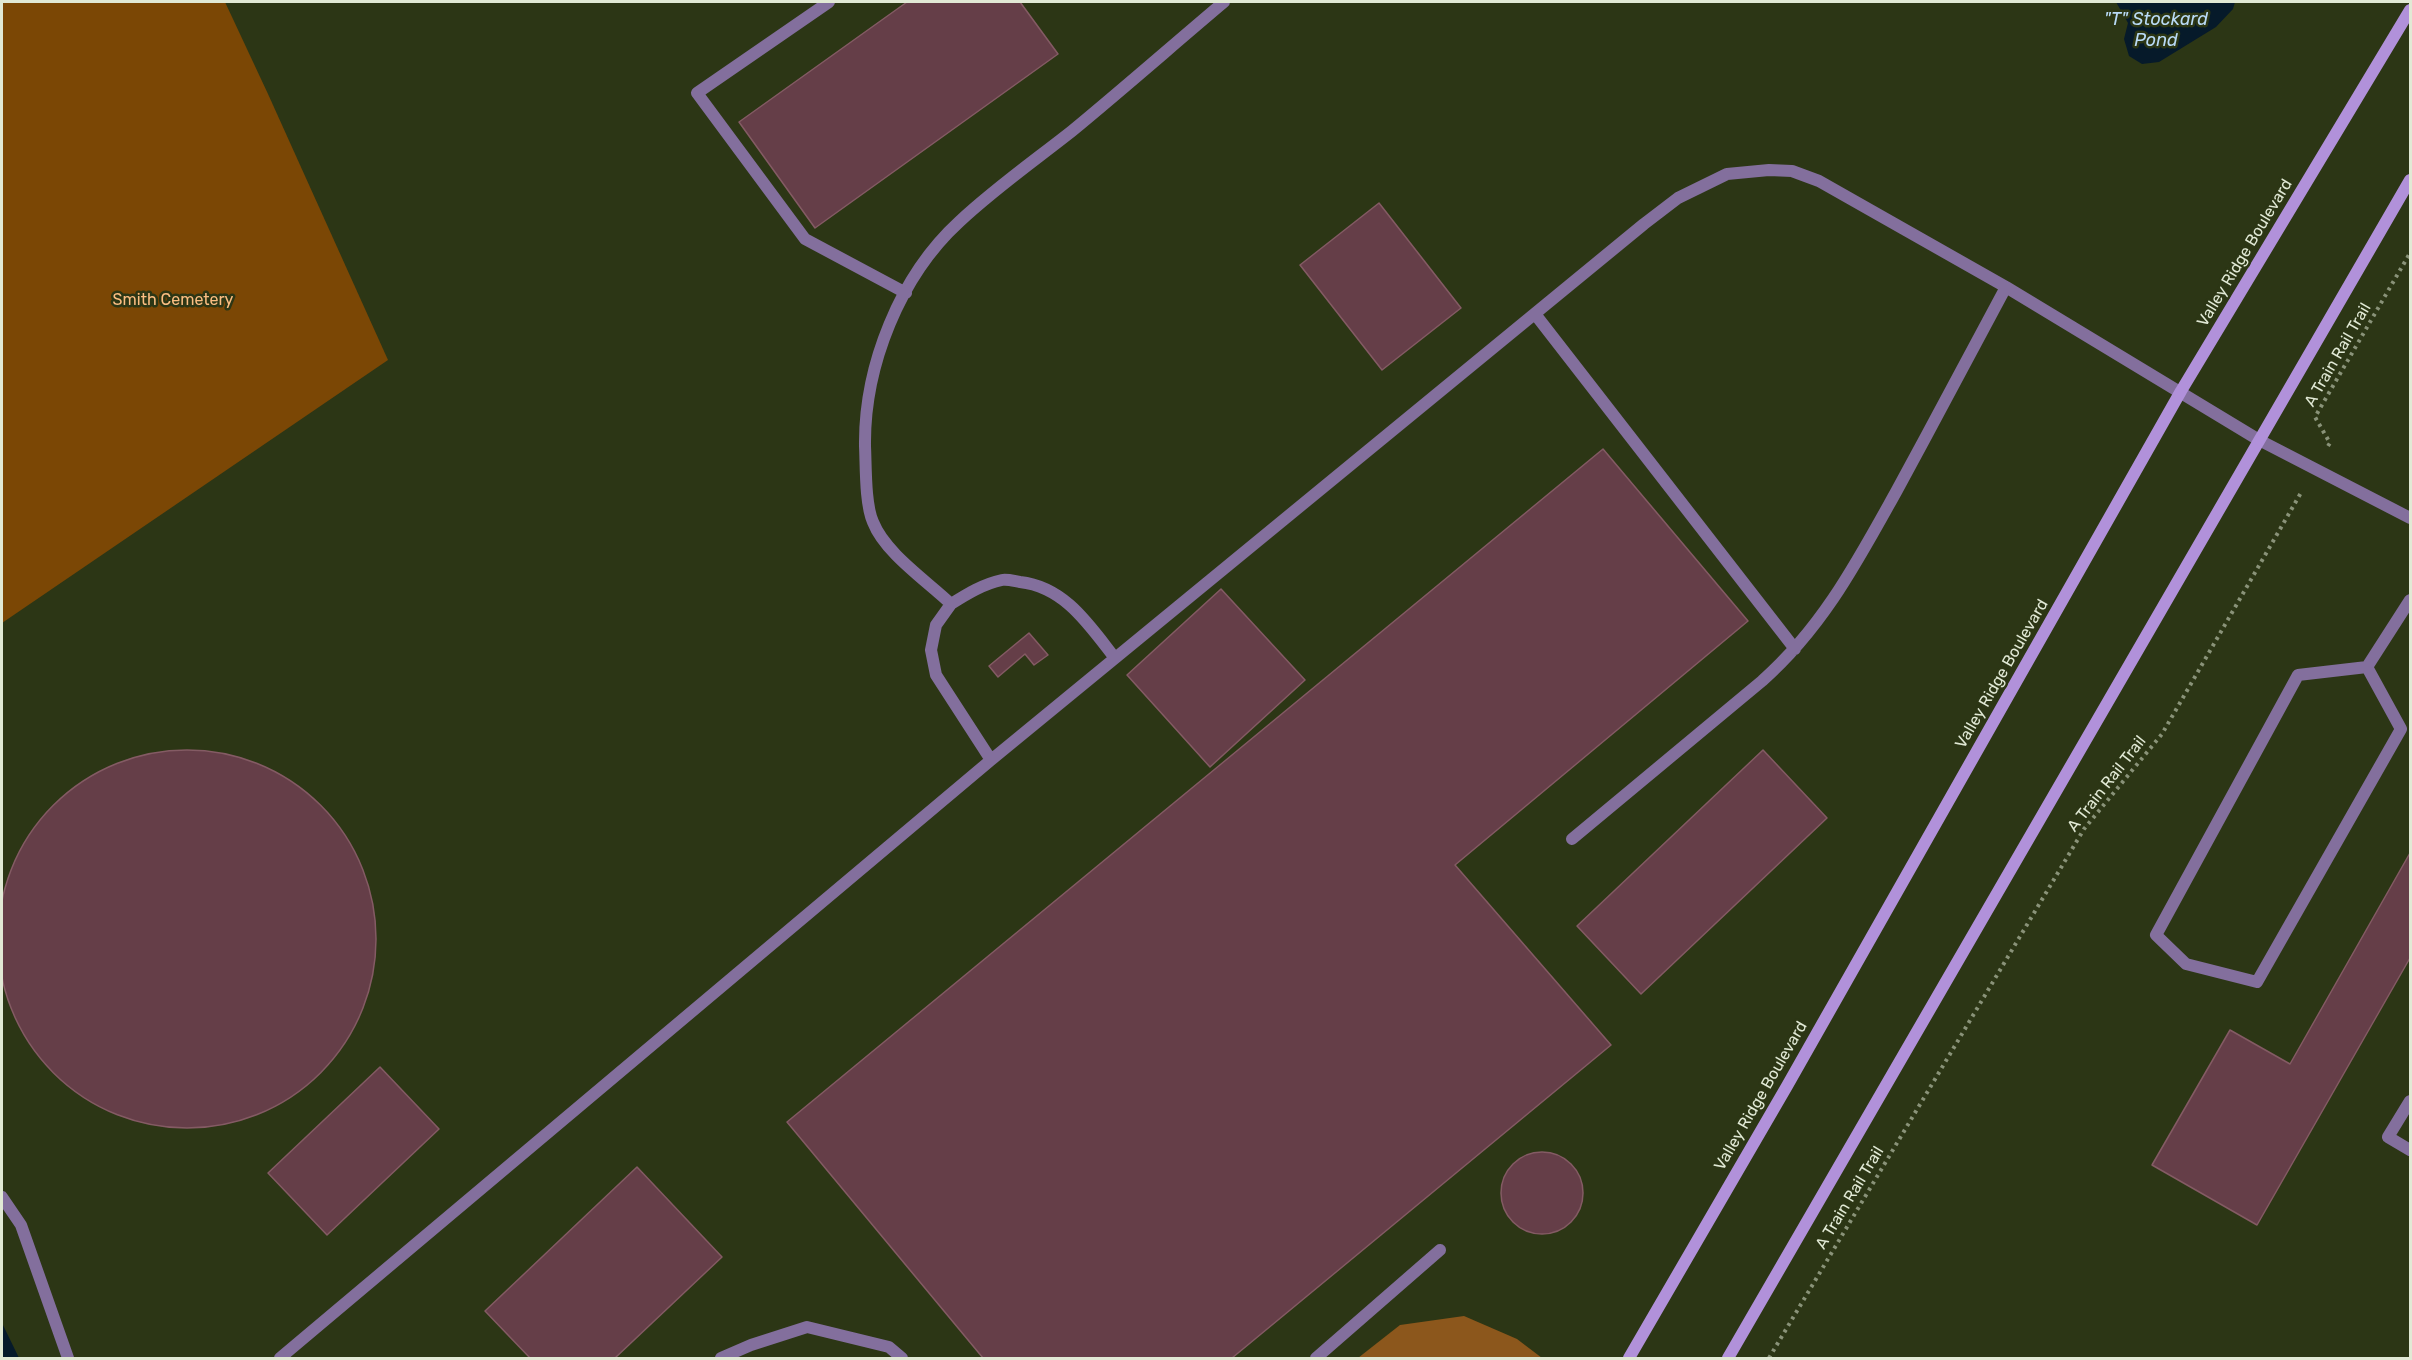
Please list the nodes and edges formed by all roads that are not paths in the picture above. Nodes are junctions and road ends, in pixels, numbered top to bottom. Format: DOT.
graph roads {
  1 [pos="829,2"];
  2 [pos="1224,2"];
  3 [pos="2410,10"];
  4 [pos="2410,180"];
  5 [pos="2006,287"];
  6 [pos="906,293"];
  7 [pos="1535,314"];
  8 [pos="2181,392"];
  9 [pos="2259,440"];
  10 [pos="2410,518"];
  11 [pos="2410,600"];
  12 [pos="951,604"];
  13 [pos="1796,649"];
  14 [pos="1115,658"];
  15 [pos="2367,667"];
  16 [pos="991,760"];
  17 [pos="1572,839"];
  18 [pos="2410,1101"];
  19 [pos="2410,1149"];
  20 [pos="2,1197"];
  21 [pos="1440,1250"];
  22 [pos="285,1357"];
  23 [pos="68,1359"];
  24 [pos="721,1359"];
  25 [pos="902,1359"];
  26 [pos="1316,1359"];
  27 [pos="1629,1359"];
  28 [pos="1728,1359"];
  1 -- 6 [label="lane"];
  2 -- 6 [label="lane"];
  3 -- 8 [label="main road, Valley Ridge Boulevard"];
  4 -- 9 [label="main road"];
  5 -- 7 [label="lane"];
  5 -- 8 [label="lane"];
  5 -- 13 [label="lane"];
  6 -- 12 [label="lane"];
  7 -- 13 [label="lane"];
  7 -- 14 [label="lane"];
  8 -- 9 [label="lane"];
  8 -- 27 [label="main road, Valley Ridge Boulevard"];
  9 -- 10 [label="lane"];
  9 -- 28 [label="main road"];
  11 -- 15 [label="lane"];
  12 -- 14 [label="lane"];
  12 -- 16 [label="lane"];
  13 -- 17 [label="lane"];
  14 -- 16 [label="lane"];
  15 -- 15 [label="lane"];
  16 -- 22 [label="lane"];
  18 -- 19 [label="lane"];
  20 -- 23 [label="lane"];
  21 -- 26 [label="lane"];
  24 -- 25 [label="lane"];
}
